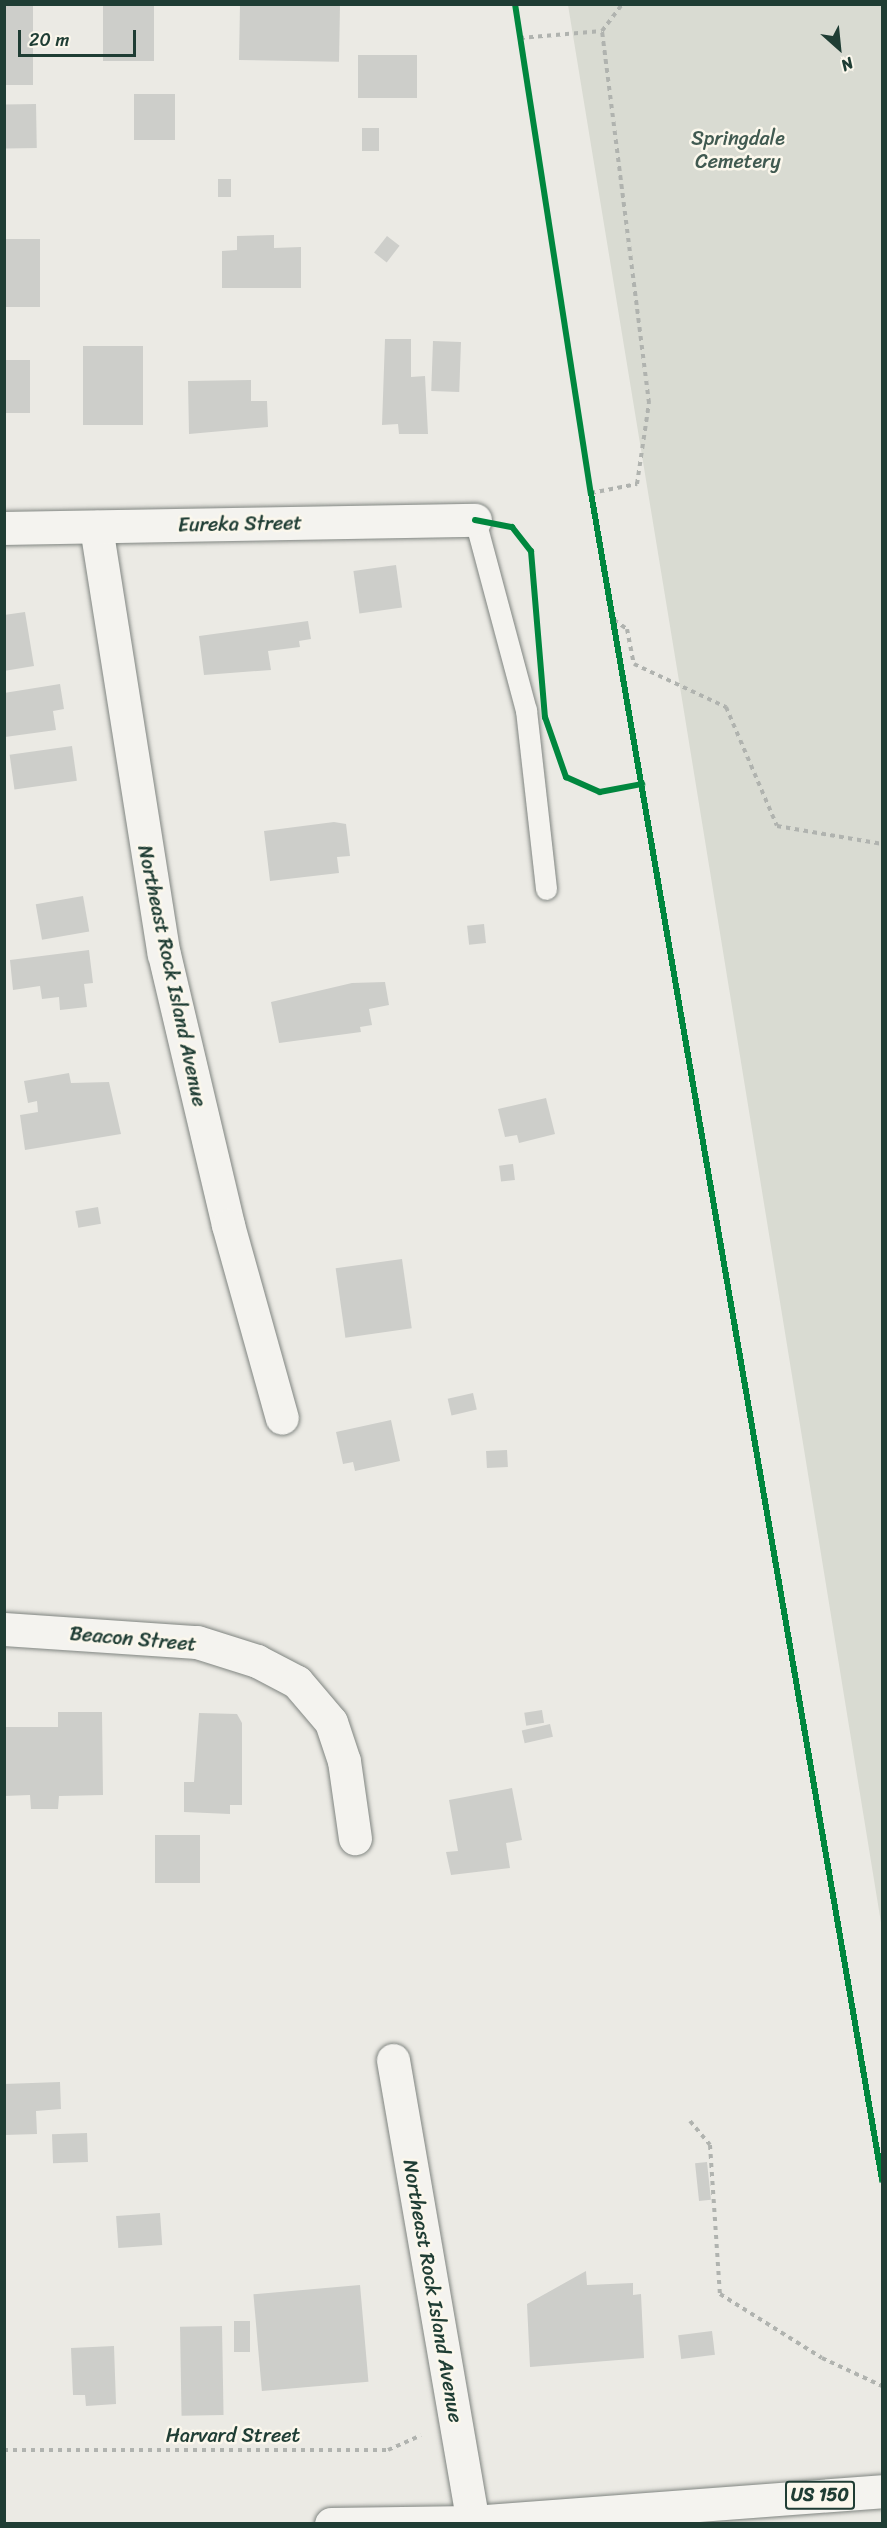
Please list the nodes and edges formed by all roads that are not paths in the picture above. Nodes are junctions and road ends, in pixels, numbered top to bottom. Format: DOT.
graph roads {
  1 [pos="475,520"];
  2 [pos="96,527"];
  3 [pos="4,528"];
  4 [pos="546,889"];
  5 [pos="282,1418"];
  6 [pos="4,1629"];
  7 [pos="355,1838"];
  8 [pos="393,2060"];
  9 [pos="882,2491"];
  10 [pos="331,2523"];
  11 [pos="468,2523"];
  1 -- 2 [label="main road, Eureka Street"];
  1 -- 4 [label="lane"];
  2 -- 3 [label="main road, Eureka Street"];
  2 -- 5 [label="main road, Northeast Rock Island Avenue"];
  6 -- 7 [label="main road, Beacon Street"];
  8 -- 11 [label="main road, Northeast Rock Island Avenue"];
  9 -- 11 [label="main road, US 150"];
  10 -- 11 [label="main road, US 150"];
}
